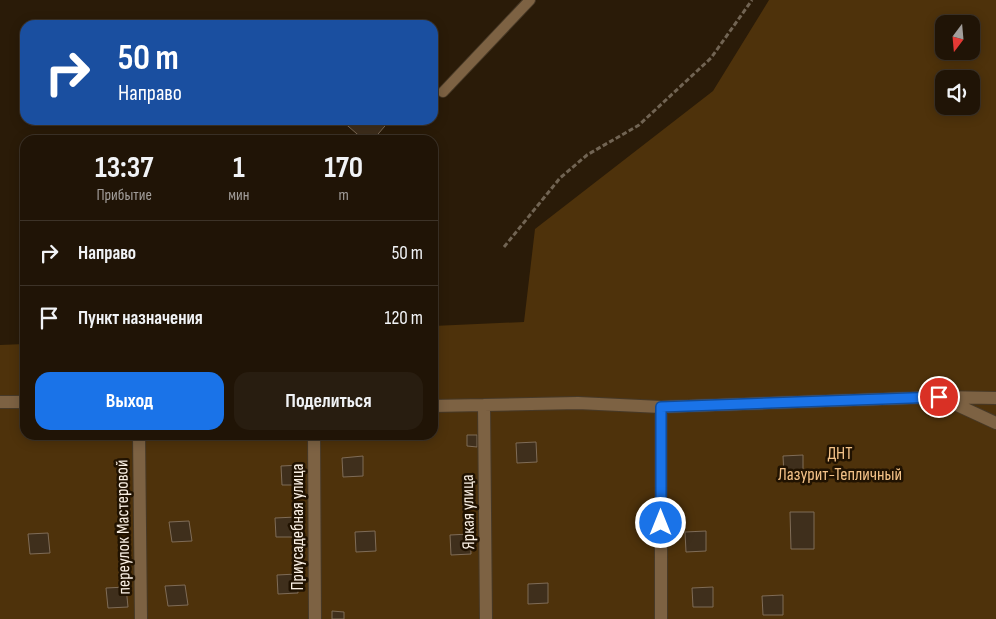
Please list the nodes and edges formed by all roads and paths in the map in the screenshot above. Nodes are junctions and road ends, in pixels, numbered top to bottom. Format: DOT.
graph roads {
  1 [pos="530,0"];
  2 [pos="752,0"];
  3 [pos="443,92"];
  4 [pos="504,246"];
  5 [pos="939,397"];
  6 [pos="996,398"];
  7 [pos="0,402"];
  8 [pos="20,402"];
  9 [pos="484,405"];
  10 [pos="438,406"];
  11 [pos="661,407"];
  12 [pos="996,423"];
  13 [pos="139,440"];
  14 [pos="314,440"];
  15 [pos="141,619"];
  16 [pos="315,619"];
  17 [pos="486,619"];
  18 [pos="661,619"];
  1 -- 3 [label="lane"];
  2 -- 4 [label="path"];
  5 -- 6 [label="street"];
  5 -- 11 [label="street"];
  5 -- 12 [label="street"];
  7 -- 8 [label="street"];
  9 -- 10 [label="street"];
  9 -- 11 [label="street"];
  9 -- 17 [label="street, Яркая улица"];
  11 -- 18 [label="street"];
  13 -- 15 [label="street, переулок Мастеровой"];
  14 -- 16 [label="street, Приусадебная улица"];
}
